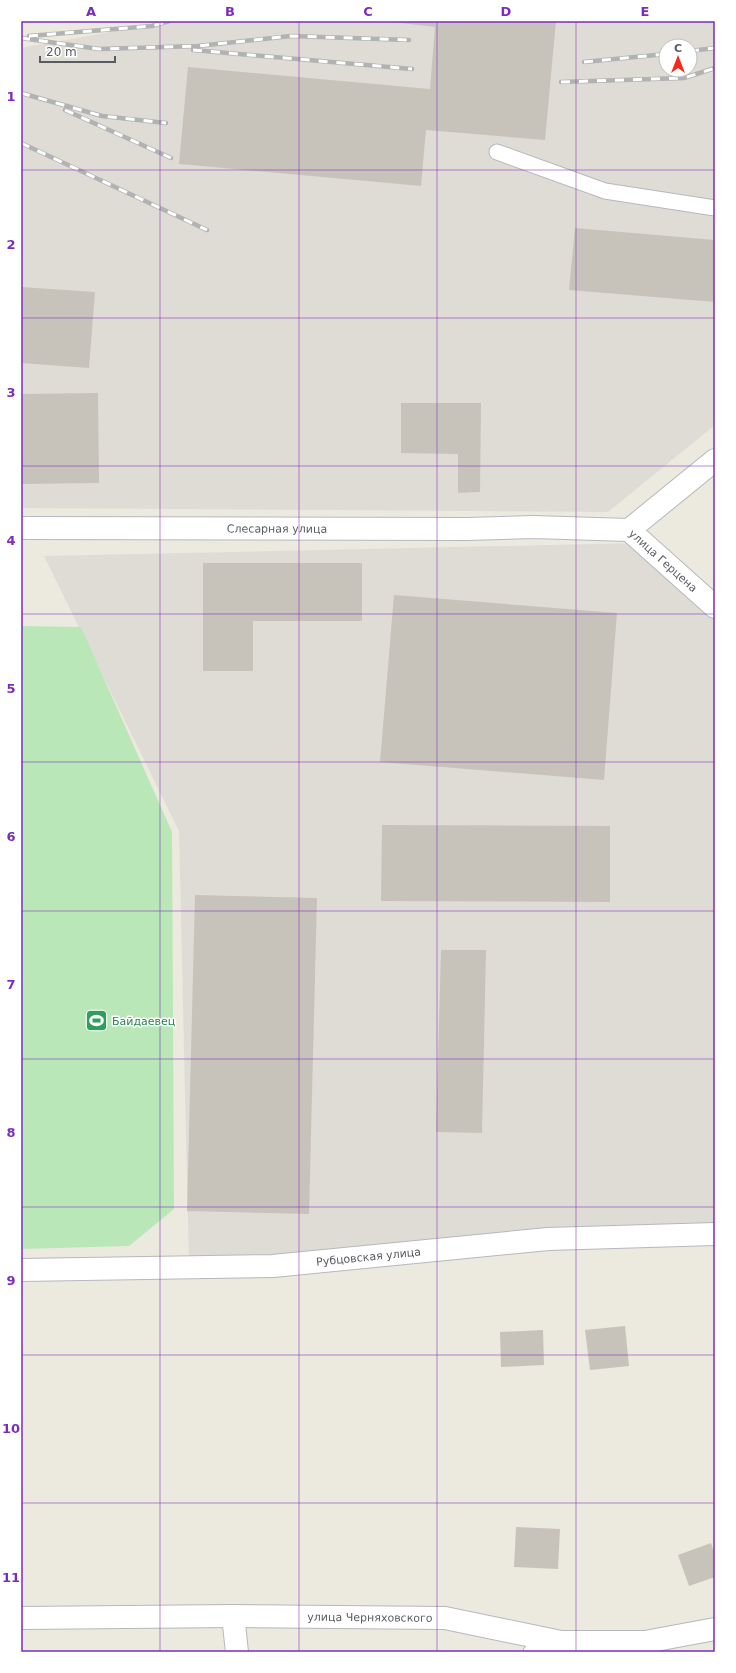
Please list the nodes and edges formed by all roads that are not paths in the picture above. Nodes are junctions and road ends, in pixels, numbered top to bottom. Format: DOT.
graph roads {
  1 [pos="497,152"];
  2 [pos="715,208"];
  3 [pos="715,460"];
  4 [pos="533,526"];
  5 [pos="21,528"];
  6 [pos="629,530"];
  7 [pos="715,607"];
  8 [pos="715,1234"];
  9 [pos="21,1270"];
  10 [pos="233,1616"];
  11 [pos="21,1618"];
  12 [pos="715,1629"];
  13 [pos="561,1642"];
  14 [pos="238,1652"];
  15 [pos="531,1652"];
  1 -- 2 [label="lane"];
  3 -- 6 [label="street"];
  4 -- 5 [label="street, Слесарная улица"];
  4 -- 6 [label="street, улица Герцена"];
  6 -- 7 [label="street, улица Герцена"];
  8 -- 9 [label="street, Рубцовская улица"];
  10 -- 11 [label="street, улица Черняховского"];
  10 -- 13 [label="street, улица Черняховского"];
  10 -- 14 [label="street"];
  12 -- 13 [label="street, улица Черняховского"];
  13 -- 15 [label="lane"];
}
